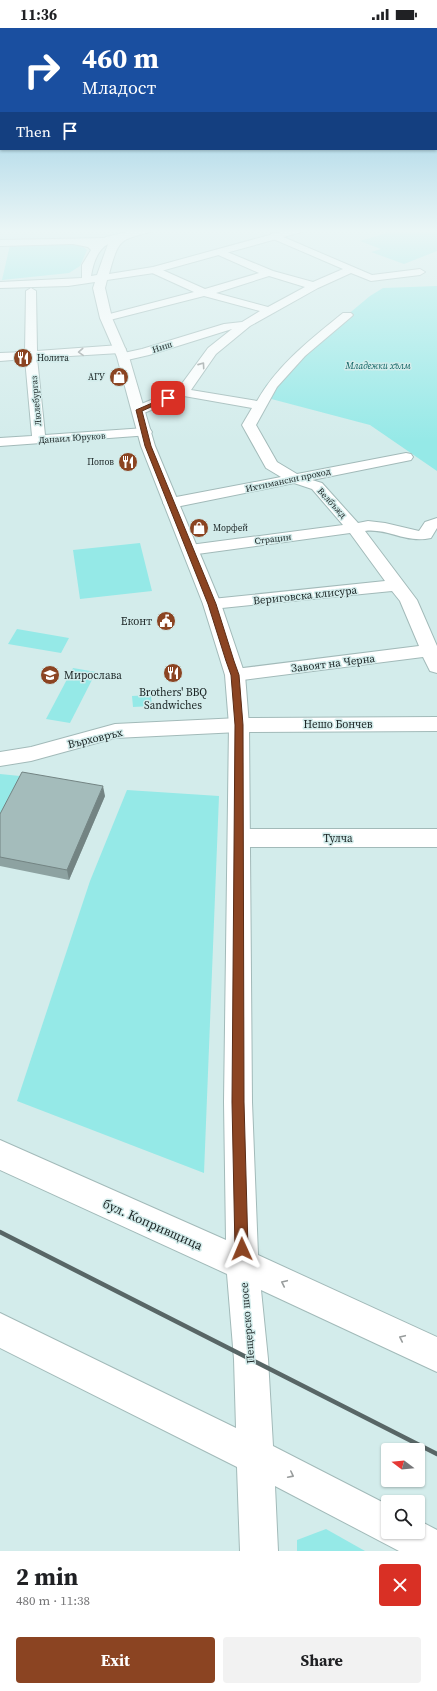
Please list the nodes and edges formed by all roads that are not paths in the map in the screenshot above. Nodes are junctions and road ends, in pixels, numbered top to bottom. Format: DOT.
graph roads {
  1 [pos="31,300"];
  2 [pos="101,300"];
  3 [pos="176,300"];
  4 [pos="232,300"];
  5 [pos="289,300"];
  6 [pos="271,310"];
  7 [pos="347,315"];
  8 [pos="106,318"];
  9 [pos="246,324"];
  10 [pos="122,353"];
  11 [pos="31,355"];
  12 [pos="0,357"];
  13 [pos="183,392"];
  14 [pos="260,405"];
  15 [pos="139,410"];
  16 [pos="145,432"];
  17 [pos="39,440"];
  18 [pos="0,442"];
  19 [pos="406,457"];
  20 [pos="295,480"];
  21 [pos="171,503"];
  22 [pos="437,523"];
  23 [pos="355,529"];
  24 [pos="190,550"];
  25 [pos="398,585"];
  26 [pos="212,604"];
  27 [pos="431,650"];
  28 [pos="437,667"];
  29 [pos="235,675"];
  30 [pos="437,724"];
  31 [pos="239,725"];
  32 [pos="0,759"];
  33 [pos="239,838"];
  34 [pos="437,838"];
  35 [pos="0,1155"];
  36 [pos="242,1264"];
  37 [pos="0,1330"];
  38 [pos="437,1355"];
  39 [pos="256,1457"];
  40 [pos="381,1521"];
  41 [pos="415,1539"];
  42 [pos="437,1550"];
  43 [pos="259,1551"];
  1 -- 11 [label="street, Люлебургаз"];
  2 -- 8 [label="main road, Пещерско шосе"];
  3 -- 8 [label="street"];
  4 -- 6 [label="street"];
  5 -- 6 [label="street"];
  6 -- 9 [label="street"];
  7 -- 14 [label="street, Велбъжд"];
  8 -- 10 [label="main road, Пещерско шосе"];
  9 -- 10 [label="street, Ниш"];
  13 -- 9 [label="street, one-way"];
  10 -- 11 [label="street, Ниш, one-way"];
  10 -- 15 [label="main road, Пещерско шосе"];
  11 -- 12 [label="street, Ниш"];
  11 -- 17 [label="street, Люлебургаз"];
  13 -- 14 [label="street"];
  13 -- 15 [label="street"];
  14 -- 20 [label="street, Велбъжд"];
  15 -- 16 [label="main road, Пещерско шосе"];
  16 -- 17 [label="street, Данаил Юруков"];
  16 -- 21 [label="main road, Пещерско шосе"];
  17 -- 18 [label="street, Данаил Юруков"];
  19 -- 20 [label="street, Ихтимански проход"];
  20 -- 21 [label="street, Ихтимански проход"];
  20 -- 23 [label="street, Велбъжд"];
  21 -- 24 [label="main road, Пещерско шосе"];
  22 -- 23 [label="street"];
  23 -- 24 [label="street, Страцин"];
  23 -- 25 [label="street, Велбъжд"];
  24 -- 26 [label="main road, Пещерско шосе"];
  25 -- 26 [label="street, Вериговска клисура"];
  25 -- 27 [label="street, Велбъжд"];
  26 -- 29 [label="main road, Пещерско шосе"];
  27 -- 28 [label="street, Велбъжд"];
  27 -- 29 [label="street, Завоят на Черна"];
  29 -- 31 [label="main road, Пещерско шосе"];
  30 -- 31 [label="street, Нешо Бончев"];
  31 -- 32 [label="street, Върховръх"];
  31 -- 33 [label="main road, Пещерско шосе"];
  33 -- 34 [label="street, Тулча"];
  33 -- 36 [label="main road, Пещерско шосе"];
  35 -- 36 [label="main road, бул. Копривщица"];
  38 -- 36 [label="main road, бул. Копривщица, one-way"];
  36 -- 39 [label="main road, Пещерско шосе"];
  37 -- 39 [label="main road"];
  39 -- 40 [label="main road, one-way"];
  39 -- 43 [label="main road, Пещерско шосе"];
  41 -- 42 [label="main road"];
}
